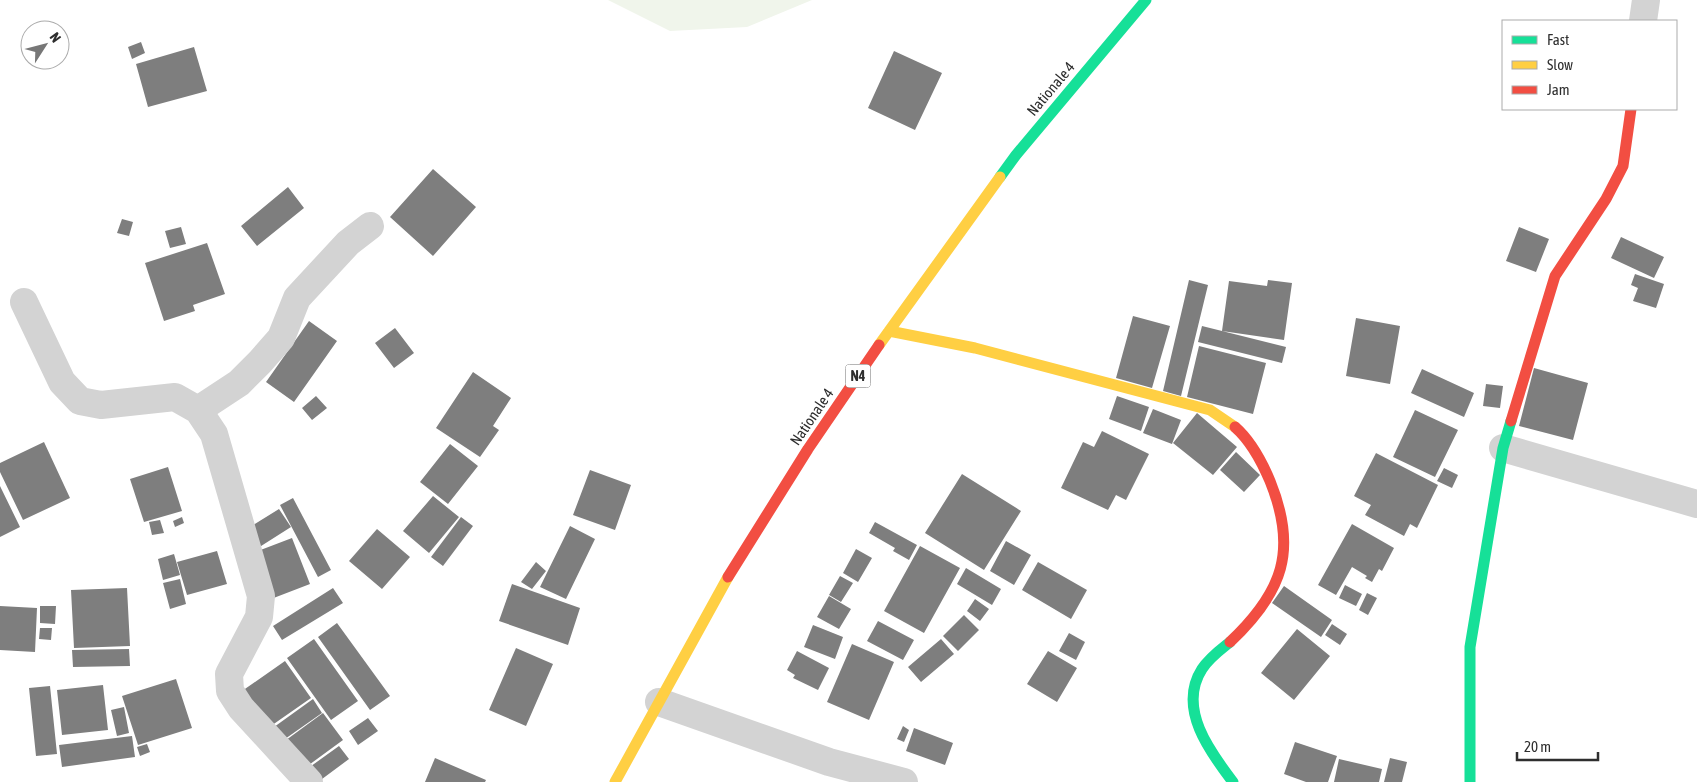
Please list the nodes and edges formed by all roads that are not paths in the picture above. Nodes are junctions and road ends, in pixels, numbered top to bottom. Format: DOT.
graph roads {
  1 [pos="1146,0"];
  2 [pos="1646,0"];
  3 [pos="1643,20"];
  4 [pos="1631,110"];
  5 [pos="370,226"];
  6 [pos="24,302"];
  7 [pos="889,331"];
  8 [pos="198,410"];
  9 [pos="1503,448"];
  10 [pos="1697,504"];
  11 [pos="659,702"];
  12 [pos="309,782"];
  13 [pos="615,782"];
  14 [pos="904,782"];
  15 [pos="1233,782"];
  16 [pos="1470,782"];
  1 -- 7 [label="main road, Nationale 4 / N4"];
  2 -- 3 [label="street"];
  4 -- 9 [label="main road"];
  5 -- 8 [label="street"];
  6 -- 8 [label="street"];
  7 -- 11 [label="main road, Nationale 4 / N4"];
  7 -- 15 [label="main road"];
  8 -- 12 [label="street"];
  9 -- 10 [label="street"];
  9 -- 16 [label="main road"];
  11 -- 13 [label="main road, Nationale 4 / N4"];
  11 -- 14 [label="street"];
}
